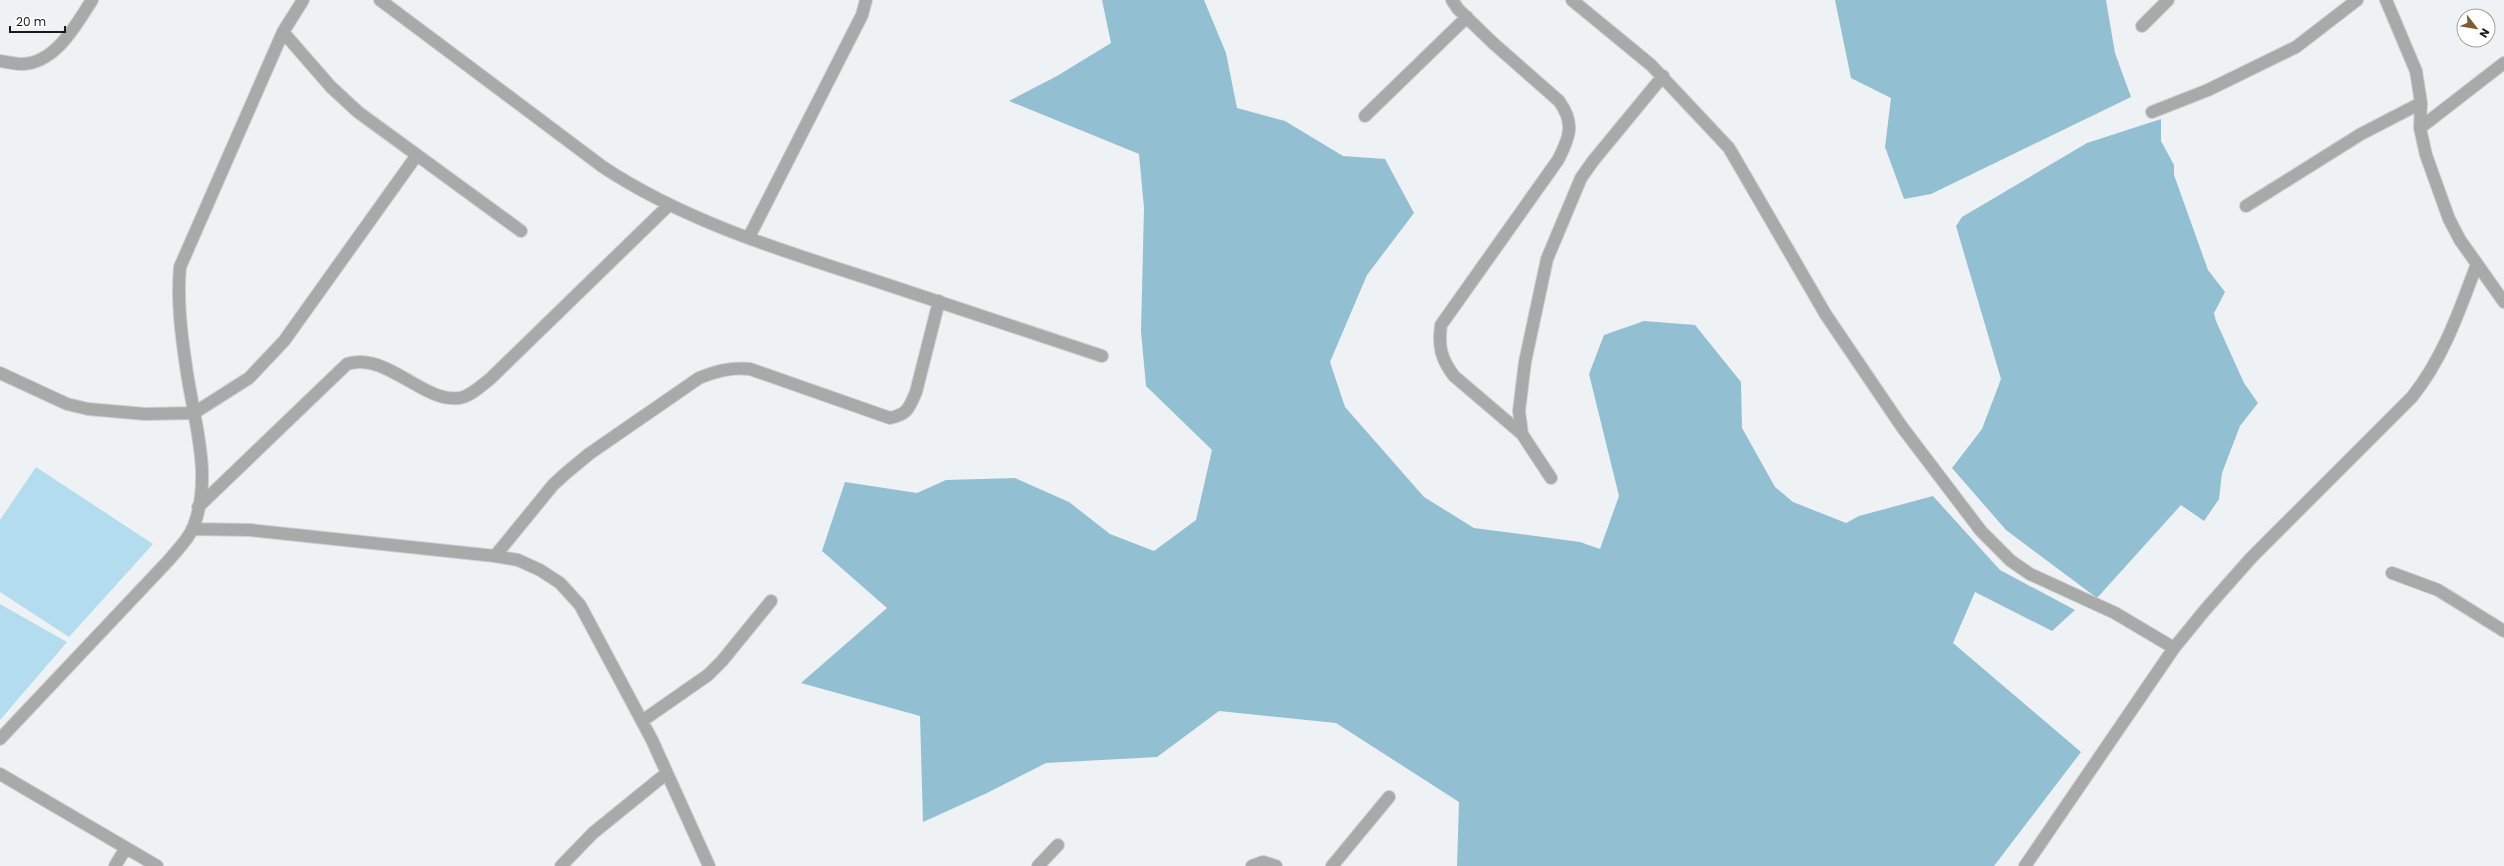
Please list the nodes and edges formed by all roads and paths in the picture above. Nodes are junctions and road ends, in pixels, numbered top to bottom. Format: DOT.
graph roads {
  1 [pos="92,0"];
  2 [pos="303,0"];
  3 [pos="380,0"];
  4 [pos="866,0"];
  5 [pos="1452,0"];
  6 [pos="1572,0"];
  7 [pos="2168,0"];
  8 [pos="2357,0"];
  9 [pos="2386,0"];
  10 [pos="1467,18"];
  11 [pos="2142,26"];
  12 [pos="283,32"];
  13 [pos="0,61"];
  14 [pos="2504,63"];
  15 [pos="1664,76"];
  16 [pos="2420,103"];
  17 [pos="2152,112"];
  18 [pos="1365,116"];
  19 [pos="2420,128"];
  20 [pos="417,155"];
  21 [pos="669,205"];
  22 [pos="2246,206"];
  23 [pos="521,231"];
  24 [pos="749,237"];
  25 [pos="2476,264"];
  26 [pos="2503,299"];
  27 [pos="939,302"];
  28 [pos="1102,356"];
  29 [pos="0,373"];
  30 [pos="194,413"];
  31 [pos="1522,434"];
  32 [pos="1551,478"];
  33 [pos="198,507"];
  34 [pos="192,528"];
  35 [pos="495,556"];
  36 [pos="2392,573"];
  37 [pos="771,601"];
  38 [pos="2504,631"];
  39 [pos="2174,648"];
  40 [pos="642,721"];
  41 [pos="0,739"];
  42 [pos="667,773"];
  43 [pos="0,774"];
  44 [pos="1389,797"];
  45 [pos="1058,845"];
  46 [pos="126,848"];
  47 [pos="115,866"];
  48 [pos="157,866"];
  49 [pos="561,866"];
  50 [pos="709,866"];
  51 [pos="1038,866"];
  52 [pos="1252,866"];
  53 [pos="1276,866"];
  54 [pos="1332,866"];
  55 [pos="2025,866"];
  1 -- 13 [label="street"];
  2 -- 12 [label="street"];
  3 -- 21 [label="street"];
  4 -- 24 [label="street"];
  5 -- 10 [label="street"];
  6 -- 15 [label="street"];
  7 -- 11 [label="street"];
  8 -- 17 [label="street"];
  9 -- 16 [label="street"];
  10 -- 18 [label="street"];
  10 -- 31 [label="street"];
  12 -- 20 [label="street"];
  12 -- 30 [label="street"];
  14 -- 19 [label="street"];
  15 -- 31 [label="street"];
  15 -- 39 [label="street"];
  16 -- 19 [label="street"];
  16 -- 22 [label="street"];
  19 -- 25 [label="street"];
  20 -- 23 [label="street"];
  20 -- 30 [label="street"];
  21 -- 24 [label="street"];
  21 -- 33 [label="street"];
  24 -- 27 [label="street"];
  25 -- 26 [label="street"];
  25 -- 39 [label="street"];
  27 -- 28 [label="street"];
  27 -- 35 [label="street"];
  29 -- 30 [label="street"];
  30 -- 33 [label="street"];
  31 -- 32 [label="street"];
  33 -- 34 [label="street"];
  34 -- 35 [label="street"];
  34 -- 41 [label="street"];
  35 -- 40 [label="street"];
  36 -- 38 [label="street"];
  37 -- 40 [label="street"];
  39 -- 55 [label="street"];
  40 -- 42 [label="street"];
  42 -- 49 [label="street"];
  42 -- 50 [label="street"];
  43 -- 46 [label="street"];
  44 -- 54 [label="street"];
  45 -- 51 [label="street"];
  46 -- 47 [label="street"];
  46 -- 48 [label="street"];
  52 -- 53 [label="street"];
}
